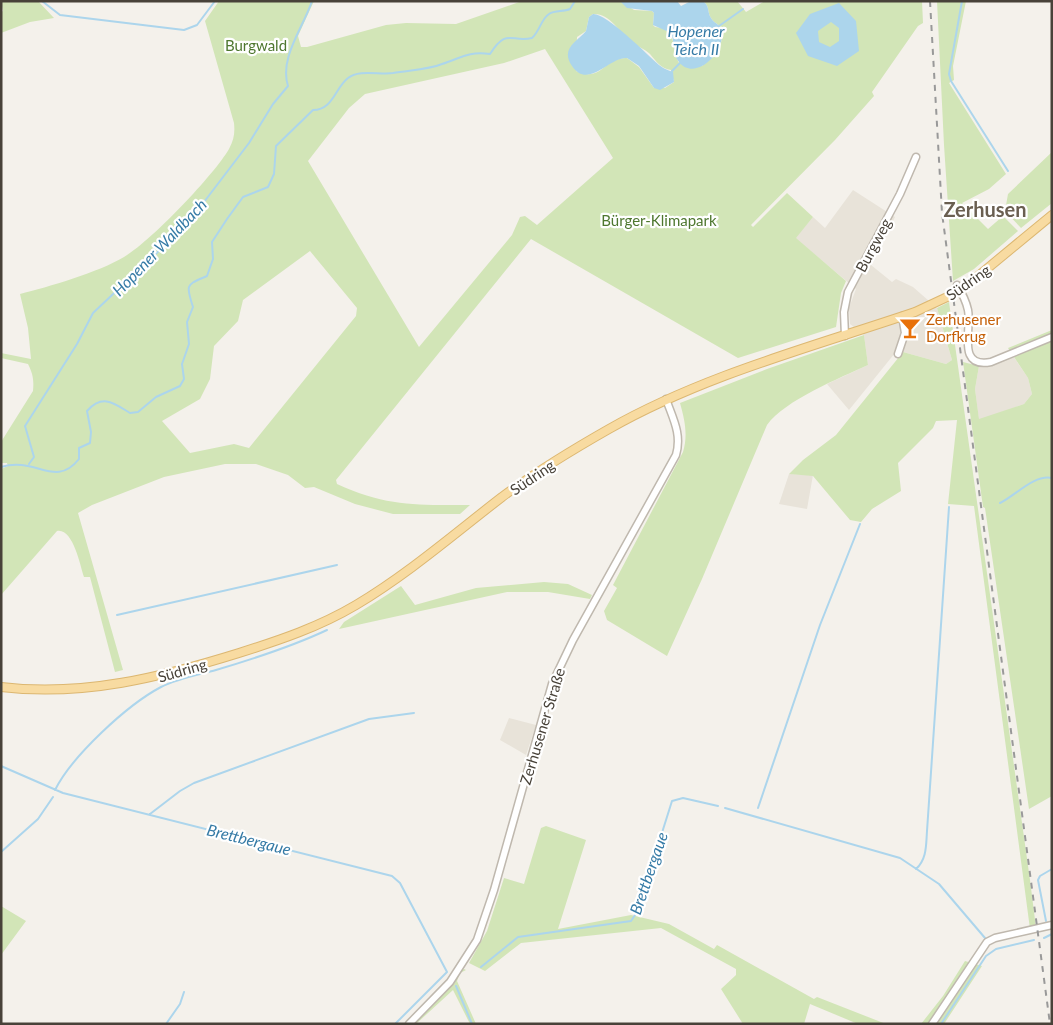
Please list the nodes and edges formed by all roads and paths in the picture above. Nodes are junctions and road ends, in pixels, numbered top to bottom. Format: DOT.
graph roads {
  1 [pos="916,158"];
  2 [pos="1052,215"];
  3 [pos="959,288"];
  4 [pos="902,316"];
  5 [pos="845,336"];
  6 [pos="1052,337"];
  7 [pos="898,354"];
  8 [pos="666,399"];
  9 [pos="1,687"];
  10 [pos="1052,925"];
  11 [pos="408,1024"];
  12 [pos="932,1024"];
  1 -- 5 [label="street, Burgweg"];
  2 -- 3 [label="main road, Südring"];
  3 -- 4 [label="main road, Südring"];
  3 -- 6 [label="street"];
  4 -- 5 [label="main road, Südring"];
  4 -- 7 [label="street"];
  5 -- 8 [label="main road, Südring"];
  8 -- 9 [label="main road, Südring"];
  8 -- 11 [label="street, Zerhusener Straße"];
  10 -- 12 [label="street"];
}
